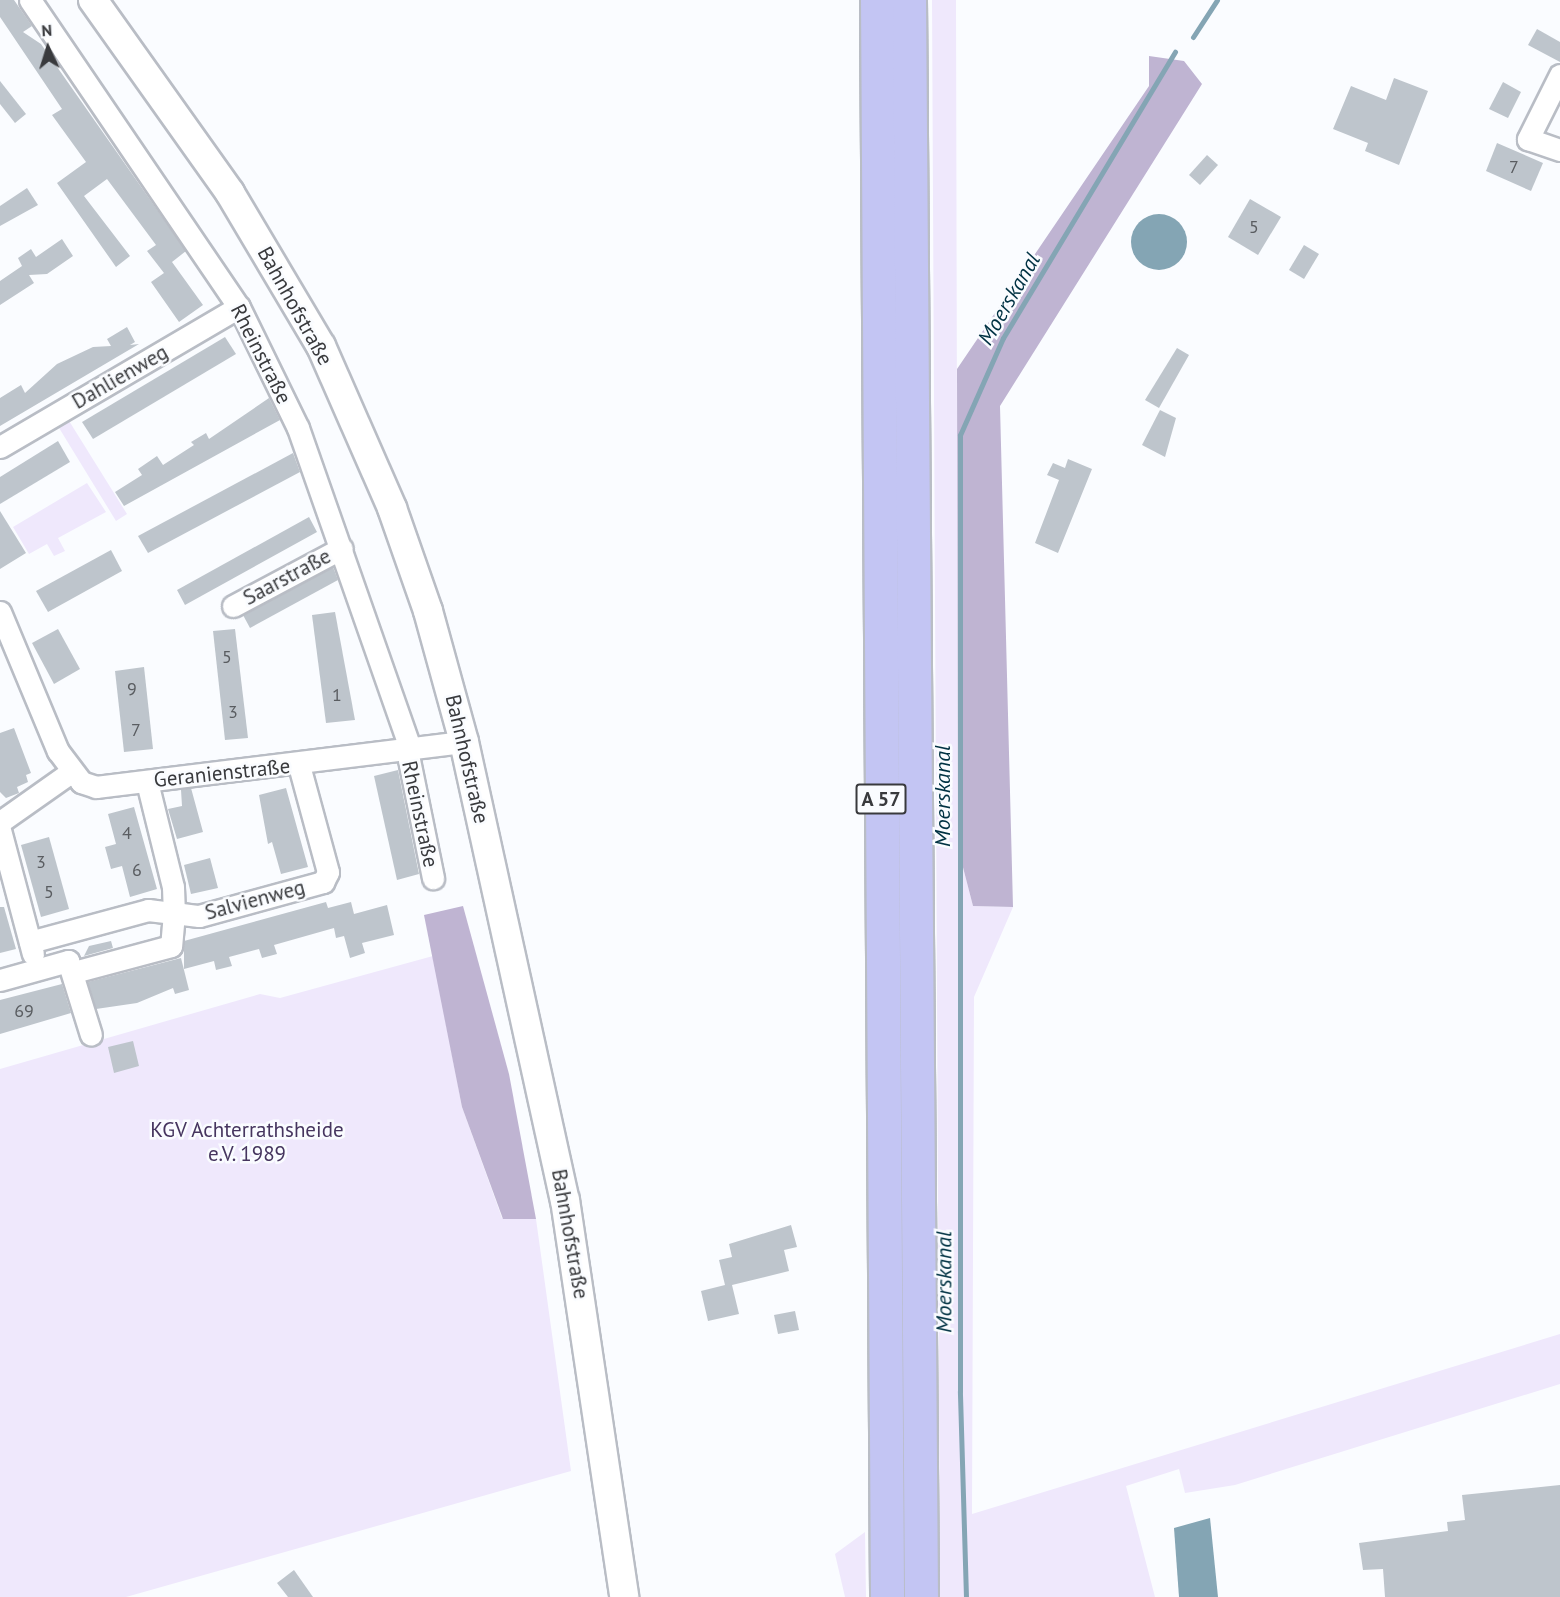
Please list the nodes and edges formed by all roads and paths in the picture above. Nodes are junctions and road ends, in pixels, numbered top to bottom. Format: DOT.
graph roads {
  1 [pos="30,0"];
  2 [pos="93,0"];
  3 [pos="877,0"];
  4 [pos="909,0"];
  5 [pos="1560,75"];
  6 [pos="1560,150"];
  7 [pos="238,307"];
  8 [pos="0,447"];
  9 [pos="342,548"];
  10 [pos="233,606"];
  11 [pos="2,625"];
  12 [pos="464,742"];
  13 [pos="409,750"];
  14 [pos="299,765"];
  15 [pos="71,772"];
  16 [pos="147,782"];
  17 [pos="0,822"];
  18 [pos="0,830"];
  19 [pos="433,878"];
  20 [pos="174,913"];
  21 [pos="61,934"];
  22 [pos="30,942"];
  23 [pos="71,967"];
  24 [pos="38,969"];
  25 [pos="0,980"];
  26 [pos="91,1035"];
  27 [pos="624,1597"];
  28 [pos="887,1597"];
  29 [pos="921,1597"];
  1 -- 7 [label="street, Rheinstraße"];
  2 -- 12 [label="main road, Bahnhofstraße"];
  3 -- 28 [label="highway, A 57"];
  4 -- 29 [label="highway, A 57"];
  5 -- 6 [label="street"];
  7 -- 8 [label="street, Dahlienweg"];
  7 -- 9 [label="street, Rheinstraße"];
  9 -- 10 [label="street, Saarstraße"];
  9 -- 13 [label="street, Rheinstraße"];
  11 -- 15 [label="street"];
  12 -- 13 [label="street, Geranienstraße"];
  12 -- 27 [label="main road, Bahnhofstraße"];
  13 -- 14 [label="street, Geranienstraße"];
  13 -- 19 [label="street, Rheinstraße"];
  14 -- 16 [label="street, Geranienstraße"];
  14 -- 20 [label="street, Salvienweg"];
  15 -- 16 [label="street, Geranienstraße"];
  15 -- 17 [label="street"];
  16 -- 20 [label="street, Salvienweg"];
  18 -- 22 [label="street"];
  20 -- 21 [label="street, Salvienweg"];
  20 -- 23 [label="street, Salvienweg"];
  21 -- 22 [label="street, Salvienweg"];
  21 -- 23 [label="street"];
  22 -- 24 [label="street"];
  23 -- 24 [label="street"];
  23 -- 26 [label="street"];
  24 -- 25 [label="street"];
}
